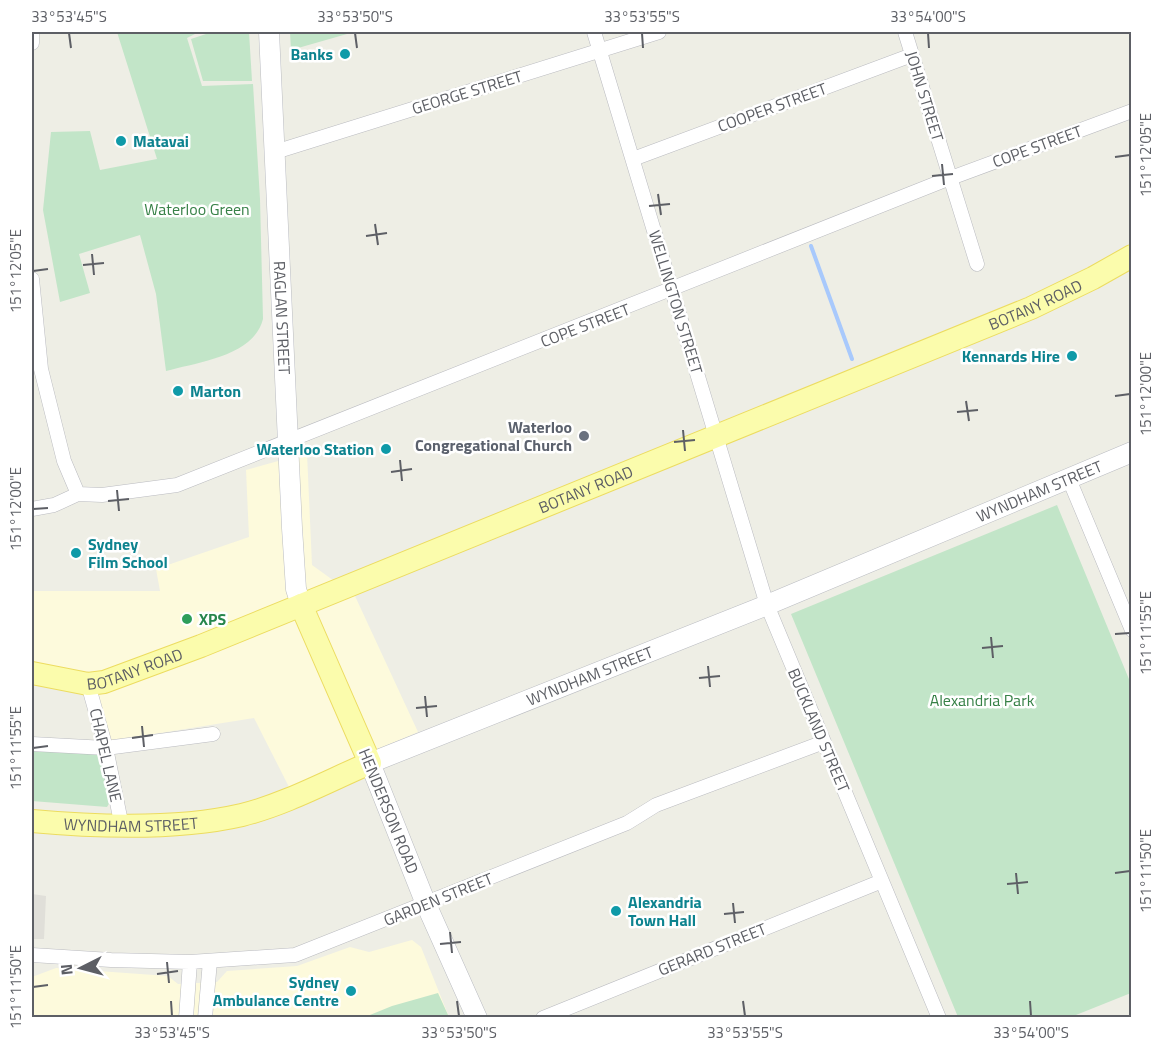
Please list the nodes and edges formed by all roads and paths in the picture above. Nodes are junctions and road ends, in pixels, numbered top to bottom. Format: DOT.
graph roads {
  1 [pos="32,32"];
  2 [pos="269,32"];
  3 [pos="594,32"];
  4 [pos="658,32"];
  5 [pos="905,32"];
  6 [pos="32,43"];
  7 [pos="600,51"];
  8 [pos="912,55"];
  9 [pos="1131,111"];
  10 [pos="275,153"];
  11 [pos="633,159"];
  12 [pos="951,178"];
  13 [pos="1131,256"];
  14 [pos="977,264"];
  15 [pos="32,279"];
  16 [pos="672,290"];
  17 [pos="716,435"];
  18 [pos="290,441"];
  19 [pos="1131,454"];
  20 [pos="1069,479"];
  21 [pos="78,494"];
  22 [pos="32,508"];
  23 [pos="301,605"];
  24 [pos="766,605"];
  25 [pos="1131,629"];
  26 [pos="32,674"];
  27 [pos="88,684"];
  28 [pos="213,734"];
  29 [pos="824,742"];
  30 [pos="32,744"];
  31 [pos="106,748"];
  32 [pos="369,763"];
  33 [pos="32,822"];
  34 [pos="122,827"];
  35 [pos="882,881"];
  36 [pos="426,904"];
  37 [pos="32,955"];
  38 [pos="210,961"];
  39 [pos="190,962"];
  40 [pos="186,1017"];
  41 [pos="205,1017"];
  42 [pos="477,1017"];
  43 [pos="543,1017"];
  44 [pos="936,1017"];
  1 -- 6 [label="street"];
  2 -- 10 [label="main road, RAGLAN STREET"];
  3 -- 7 [label="street, WELLINGTON STREET"];
  4 -- 7 [label="street, GEORGE STREET"];
  5 -- 8 [label="street, JOHN STREET"];
  7 -- 10 [label="street, GEORGE STREET"];
  7 -- 11 [label="street, WELLINGTON STREET"];
  8 -- 11 [label="street, COOPER STREET"];
  8 -- 12 [label="street, JOHN STREET"];
  9 -- 12 [label="street, COPE STREET"];
  10 -- 18 [label="main road, RAGLAN STREET"];
  11 -- 16 [label="street, WELLINGTON STREET"];
  12 -- 14 [label="street, JOHN STREET"];
  12 -- 16 [label="street, COPE STREET"];
  13 -- 17 [label="main road, BOTANY ROAD"];
  15 -- 21 [label="street"];
  16 -- 17 [label="street, WELLINGTON STREET"];
  16 -- 18 [label="street, COPE STREET"];
  17 -- 23 [label="main road, BOTANY ROAD"];
  17 -- 24 [label="street, BUCKLAND STREET"];
  18 -- 21 [label="street, COPE STREET"];
  18 -- 23 [label="main road, RAGLAN STREET"];
  19 -- 20 [label="main road, WYNDHAM STREET"];
  20 -- 24 [label="main road, WYNDHAM STREET"];
  20 -- 25 [label="street"];
  21 -- 22 [label="street, COPE STREET"];
  23 -- 27 [label="main road, BOTANY ROAD"];
  23 -- 32 [label="main road, HENDERSON ROAD"];
  24 -- 29 [label="street, BUCKLAND STREET"];
  24 -- 32 [label="main road, WYNDHAM STREET"];
  26 -- 27 [label="main road, BOTANY ROAD"];
  27 -- 31 [label="street, CHAPEL LANE"];
  28 -- 31 [label="street"];
  29 -- 35 [label="street, BUCKLAND STREET"];
  29 -- 36 [label="street, GARDEN STREET"];
  30 -- 31 [label="street"];
  31 -- 34 [label="street, CHAPEL LANE"];
  32 -- 34 [label="main road, WYNDHAM STREET"];
  32 -- 36 [label="main road, HENDERSON ROAD"];
  33 -- 34 [label="main road, WYNDHAM STREET"];
  35 -- 43 [label="street, GERARD STREET"];
  35 -- 44 [label="street, BUCKLAND STREET"];
  36 -- 38 [label="street, GARDEN STREET"];
  36 -- 42 [label="main road, HENDERSON ROAD"];
  37 -- 39 [label="street, GARDEN STREET"];
  38 -- 39 [label="street, GARDEN STREET"];
  38 -- 41 [label="street"];
  39 -- 40 [label="street"];
}
